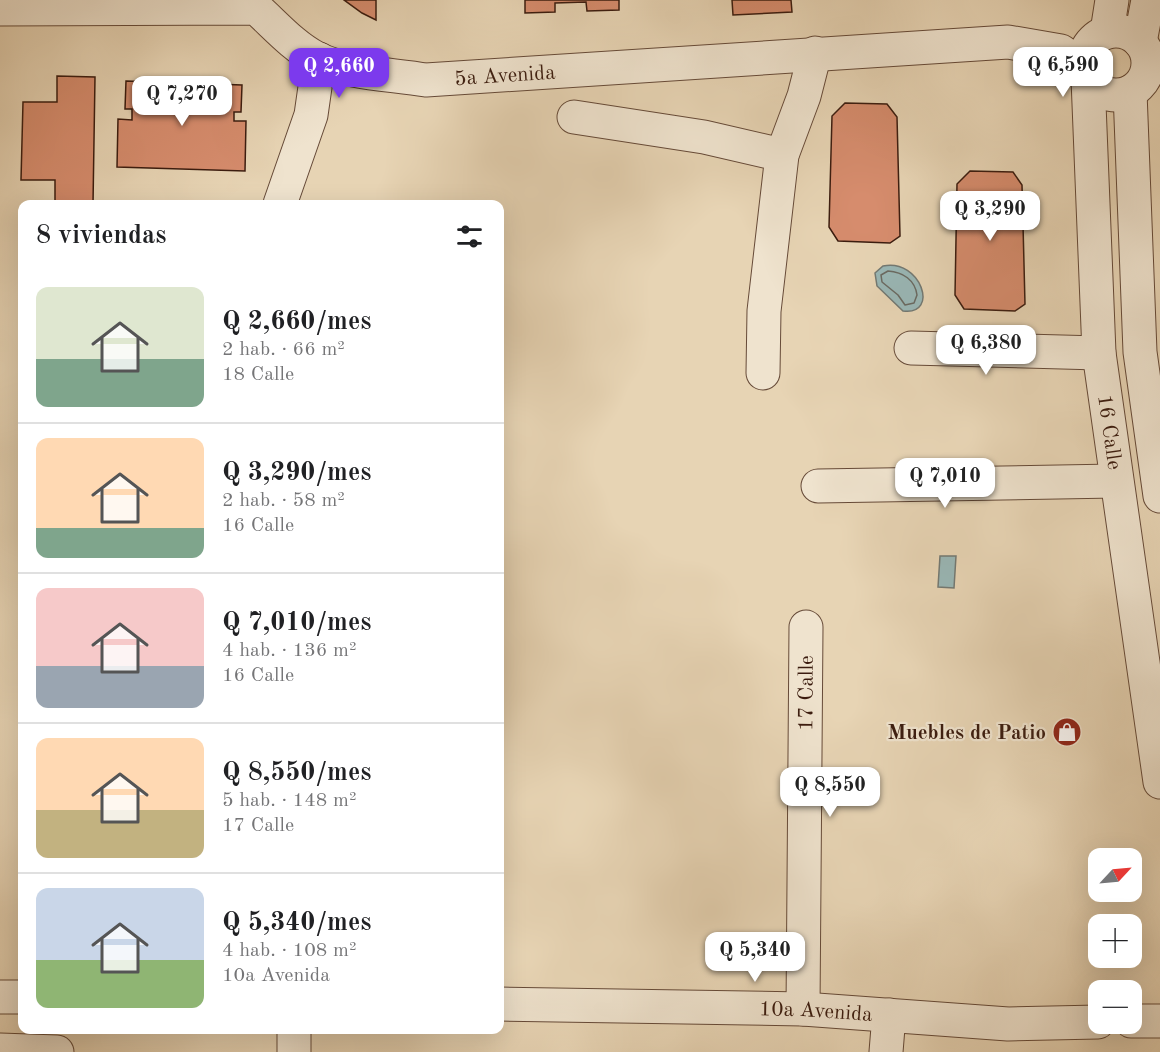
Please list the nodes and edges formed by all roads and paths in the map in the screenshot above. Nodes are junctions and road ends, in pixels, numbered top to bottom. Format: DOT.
graph roads {
  1 [pos="1112,0"];
  2 [pos="1148,0"];
  3 [pos="169,4"];
  4 [pos="256,4"];
  5 [pos="0,9"];
  6 [pos="1148,49"];
  7 [pos="815,53"];
  8 [pos="1092,56"];
  9 [pos="319,59"];
  10 [pos="1143,88"];
  11 [pos="574,117"];
  12 [pos="782,155"];
  13 [pos="281,200"];
  14 [pos="911,348"];
  15 [pos="1099,353"];
  16 [pos="763,373"];
  17 [pos="1153,406"];
  18 [pos="1115,481"];
  19 [pos="818,486"];
  20 [pos="1160,496"];
  21 [pos="806,627"];
  22 [pos="1152,657"];
  23 [pos="1157,736"];
  24 [pos="1160,782"];
  25 [pos="0,997"];
  26 [pos="18,997"];
  27 [pos="504,1004"];
  28 [pos="803,1009"];
  29 [pos="889,1015"];
  30 [pos="1142,1021"];
  31 [pos="1160,1021"];
  32 [pos="1088,1022"];
  33 [pos="294,1034"];
  34 [pos="0,1050"];
  35 [pos="57,1052"];
  36 [pos="294,1052"];
  37 [pos="886,1052"];
  1 -- 8 [label="street, 16 Calle"];
  2 -- 6 [label="street"];
  3 -- 4 [label="street, 5a Avenida"];
  3 -- 5 [label="street, 5a Avenida"];
  4 -- 9 [label="street, 5a Avenida"];
  6 -- 8 [label="street"];
  6 -- 10 [label="street"];
  7 -- 8 [label="street, 5a Avenida"];
  7 -- 9 [label="street, 5a Avenida"];
  7 -- 12 [label="street"];
  8 -- 10 [label="street"];
  8 -- 15 [label="street, 16 Calle"];
  9 -- 13 [label="street"];
  10 -- 17 [label="street, 16 Calle"];
  11 -- 12 [label="street"];
  12 -- 16 [label="street"];
  14 -- 15 [label="street"];
  15 -- 18 [label="street, 16 Calle"];
  17 -- 20 [label="street, 16 Calle"];
  18 -- 19 [label="street"];
  18 -- 22 [label="street, 16 Calle"];
  21 -- 28 [label="street, 17 Calle"];
  22 -- 23 [label="street, 16 Calle"];
  23 -- 24 [label="street, 16 Calle"];
  25 -- 26 [label="street"];
  27 -- 28 [label="street, 10a Avenida"];
  28 -- 29 [label="street, 10a Avenida"];
  29 -- 32 [label="street, 10a Avenida"];
  29 -- 37 [label="street"];
  30 -- 31 [label="street"];
  33 -- 36 [label="street"];
  34 -- 35 [label="street"];
}
